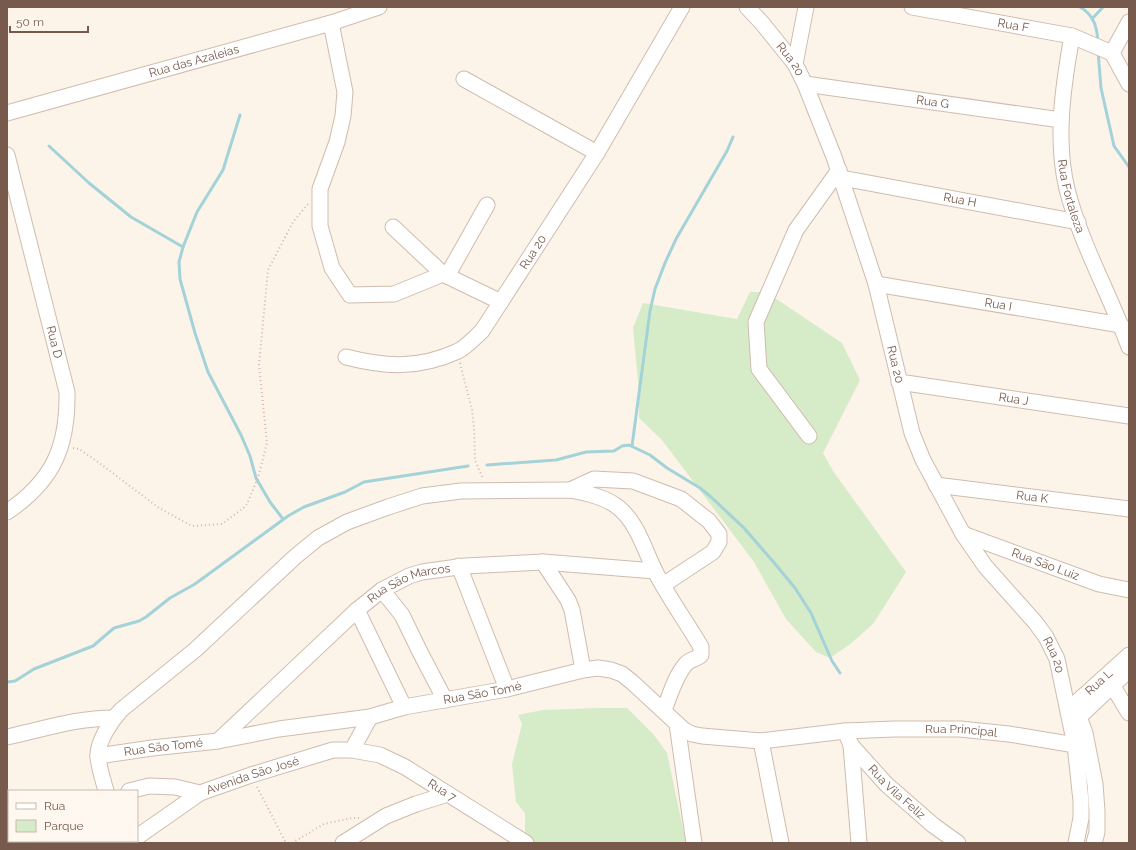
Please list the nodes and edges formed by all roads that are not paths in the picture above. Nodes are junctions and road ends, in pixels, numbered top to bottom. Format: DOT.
graph roads {
  1 [pos="379,7"];
  2 [pos="682,7"];
  3 [pos="747,7"];
  4 [pos="806,7"];
  5 [pos="912,7"];
  6 [pos="1129,22"];
  7 [pos="331,23"];
  8 [pos="1072,36"];
  9 [pos="1112,53"];
  10 [pos="795,64"];
  11 [pos="464,80"];
  12 [pos="805,84"];
  13 [pos="1129,84"];
  14 [pos="7,113"];
  15 [pos="1061,120"];
  16 [pos="597,153"];
  17 [pos="7,155"];
  18 [pos="840,174"];
  19 [pos="487,205"];
  20 [pos="1078,222"];
  21 [pos="393,227"];
  22 [pos="445,275"];
  23 [pos="876,284"];
  24 [pos="501,302"];
  25 [pos="1121,325"];
  26 [pos="1129,347"];
  27 [pos="346,357"];
  28 [pos="899,382"];
  29 [pos="1129,416"];
  30 [pos="809,436"];
  31 [pos="936,485"];
  32 [pos="570,490"];
  33 [pos="1129,509"];
  34 [pos="7,512"];
  35 [pos="963,534"];
  36 [pos="543,562"];
  37 [pos="459,566"];
  38 [pos="655,571"];
  39 [pos="663,585"];
  40 [pos="382,590"];
  41 [pos="1129,590"];
  42 [pos="357,610"];
  43 [pos="1129,655"];
  44 [pos="583,670"];
  45 [pos="1129,670"];
  46 [pos="1112,685"];
  47 [pos="507,689"];
  48 [pos="445,700"];
  49 [pos="404,707"];
  50 [pos="664,710"];
  51 [pos="1129,713"];
  52 [pos="1073,716"];
  53 [pos="370,717"];
  54 [pos="114,718"];
  55 [pos="677,724"];
  56 [pos="845,731"];
  57 [pos="7,737"];
  58 [pos="218,741"];
  59 [pos="761,742"];
  60 [pos="851,745"];
  61 [pos="1075,745"];
  62 [pos="352,750"];
  63 [pos="98,756"];
  64 [pos="106,790"];
  65 [pos="133,790"];
  66 [pos="200,793"];
  67 [pos="448,794"];
  68 [pos="138,836"];
  69 [pos="343,843"];
  70 [pos="526,843"];
  71 [pos="694,843"];
  72 [pos="781,843"];
  73 [pos="859,843"];
  74 [pos="958,843"];
  75 [pos="1076,843"];
  76 [pos="1094,843"];
  1 -- 7 [label="street, Rua das Azaleias"];
  2 -- 16 [label="street, Rua 20"];
  3 -- 10 [label="street, Rua 20"];
  4 -- 10 [label="street"];
  5 -- 8 [label="street, Rua F"];
  6 -- 9 [label="street"];
  7 -- 14 [label="street, Rua das Azaleias"];
  7 -- 22 [label="street"];
  8 -- 9 [label="street, Rua F"];
  8 -- 15 [label="street, Rua Fortaleza"];
  9 -- 13 [label="street"];
  10 -- 12 [label="street, Rua 20"];
  11 -- 16 [label="street"];
  12 -- 15 [label="street, Rua G"];
  12 -- 18 [label="street, Rua 20"];
  15 -- 20 [label="street, Rua Fortaleza"];
  16 -- 24 [label="street, Rua 20"];
  17 -- 34 [label="street, Rua D"];
  18 -- 20 [label="street, Rua H"];
  18 -- 23 [label="street, Rua 20"];
  18 -- 30 [label="street"];
  19 -- 22 [label="street"];
  20 -- 25 [label="street, Rua Fortaleza"];
  21 -- 22 [label="street"];
  22 -- 24 [label="street"];
  23 -- 25 [label="street, Rua I"];
  23 -- 28 [label="street, Rua 20"];
  24 -- 27 [label="street, Rua 20"];
  25 -- 26 [label="street, Rua Fortaleza"];
  28 -- 29 [label="street, Rua J"];
  28 -- 31 [label="street, Rua 20"];
  31 -- 33 [label="street, Rua K"];
  31 -- 35 [label="street, Rua 20"];
  32 -- 38 [label="street"];
  32 -- 39 [label="street"];
  32 -- 54 [label="street"];
  35 -- 41 [label="street, Rua São Luiz"];
  35 -- 52 [label="street, Rua 20"];
  36 -- 37 [label="street, Rua São Marcos"];
  36 -- 38 [label="street, Rua São Marcos"];
  36 -- 44 [label="street"];
  37 -- 40 [label="street, Rua São Marcos"];
  37 -- 47 [label="street"];
  38 -- 39 [label="street"];
  39 -- 50 [label="street"];
  40 -- 42 [label="street, Rua São Marcos"];
  40 -- 48 [label="street"];
  42 -- 49 [label="street"];
  42 -- 58 [label="street, Rua São Marcos"];
  43 -- 52 [label="street, Rua L"];
  44 -- 47 [label="street, Rua São Tomé"];
  44 -- 50 [label="street, Rua São Tomé"];
  45 -- 46 [label="street"];
  46 -- 51 [label="street"];
  46 -- 52 [label="street"];
  47 -- 48 [label="street, Rua São Tomé"];
  48 -- 49 [label="street, Rua São Tomé"];
  49 -- 53 [label="street, Rua São Tomé"];
  50 -- 55 [label="street, Rua São Tomé"];
  52 -- 61 [label="street, Rua 20"];
  52 -- 76 [label="street, Rua 20"];
  53 -- 58 [label="street, Rua São Tomé"];
  53 -- 62 [label="street"];
  54 -- 57 [label="street"];
  54 -- 63 [label="street"];
  55 -- 59 [label="street, Rua São Tomé"];
  55 -- 71 [label="street"];
  56 -- 59 [label="street, Rua São Tomé"];
  56 -- 60 [label="street, Rua Vila Feliz"];
  56 -- 61 [label="street, Rua Principal"];
  58 -- 63 [label="street, Rua São Tomé"];
  59 -- 72 [label="street"];
  60 -- 73 [label="street"];
  60 -- 74 [label="street, Rua Vila Feliz"];
  61 -- 75 [label="street, Rua 20"];
  62 -- 66 [label="street, Avenida São José"];
  62 -- 67 [label="street, Rua 7"];
  63 -- 64 [label="street"];
  65 -- 66 [label="street, Avenida São José"];
  66 -- 68 [label="street"];
  67 -- 69 [label="street"];
  67 -- 70 [label="street, Rua 7"];
}
